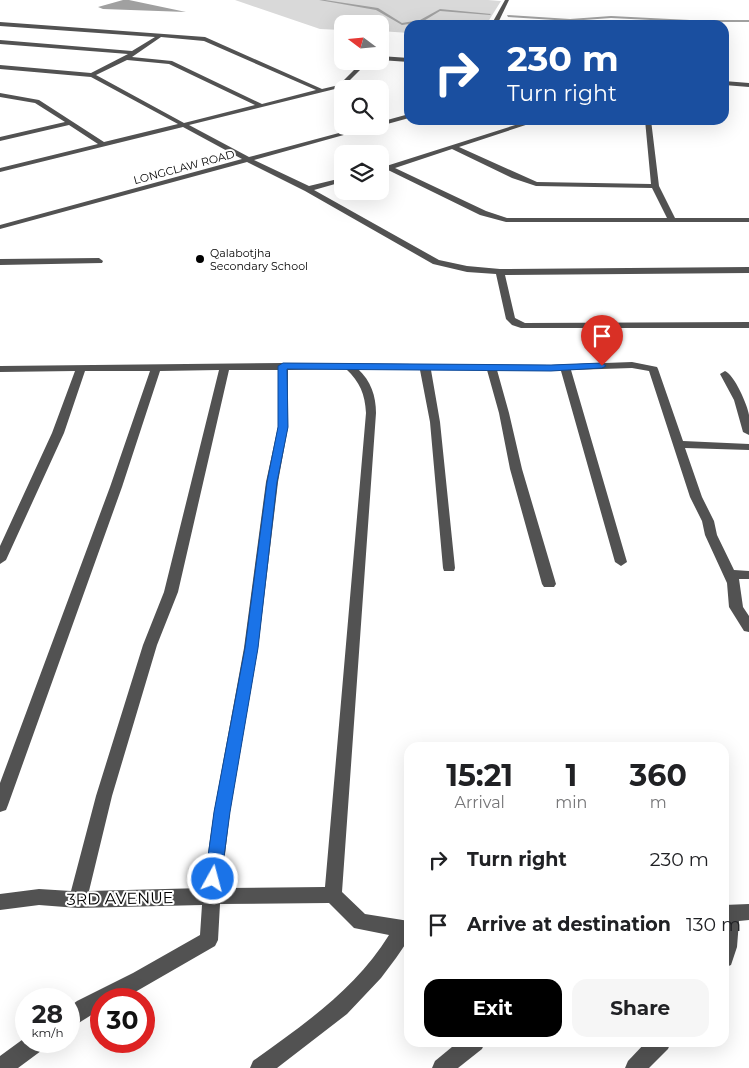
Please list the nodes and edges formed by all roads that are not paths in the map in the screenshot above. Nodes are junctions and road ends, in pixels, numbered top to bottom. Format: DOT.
graph roads {
  1 [pos="507,0"];
  2 [pos="497,20"];
  3 [pos="0,24"];
  4 [pos="162,35"];
  5 [pos="0,42"];
  6 [pos="132,52"];
  7 [pos="126,58"];
  8 [pos="389,59"];
  9 [pos="404,60"];
  10 [pos="0,67"];
  11 [pos="358,70"];
  12 [pos="92,75"];
  13 [pos="729,84"];
  14 [pos="747,86"];
  15 [pos="322,91"];
  16 [pos="0,95"];
  17 [pos="260,105"];
  18 [pos="404,117"];
  19 [pos="389,122"];
  20 [pos="70,123"];
  21 [pos="185,124"];
  22 [pos="522,125"];
  23 [pos="649,125"];
  24 [pos="341,135"];
  25 [pos="0,139"];
  26 [pos="104,145"];
  27 [pos="454,147"];
  28 [pos="250,161"];
  29 [pos="390,168"];
  30 [pos="0,170"];
  31 [pos="334,182"];
  32 [pos="655,186"];
  33 [pos="308,190"];
  34 [pos="749,220"];
  35 [pos="673,221"];
  36 [pos="0,227"];
  37 [pos="100,260"];
  38 [pos="0,262"];
  39 [pos="749,270"];
  40 [pos="500,272"];
  41 [pos="749,325"];
  42 [pos="283,366"];
  43 [pos="349,366"];
  44 [pos="225,367"];
  45 [pos="425,367"];
  46 [pos="491,367"];
  47 [pos="81,368"];
  48 [pos="156,368"];
  49 [pos="565,368"];
  50 [pos="0,369"];
  51 [pos="725,374"];
  52 [pos="749,432"];
  53 [pos="679,444"];
  54 [pos="749,447"];
  55 [pos="0,560"];
  56 [pos="621,562"];
  57 [pos="450,568"];
  58 [pos="730,574"];
  59 [pos="749,574"];
  60 [pos="549,584"];
  61 [pos="749,627"];
  62 [pos="0,805"];
  63 [pos="333,895"];
  64 [pos="211,896"];
  65 [pos="78,900"];
  66 [pos="0,902"];
  67 [pos="749,912"];
  68 [pos="729,914"];
  69 [pos="404,930"];
  70 [pos="404,933"];
  71 [pos="124,988"];
  72 [pos="469,1047"];
  73 [pos="656,1047"];
  74 [pos="22,1053"];
  75 [pos="1,1068"];
  76 [pos="260,1068"];
  77 [pos="442,1068"];
  78 [pos="635,1068"];
  1 -- 2 [label="street"];
  3 -- 4 [label="street"];
  4 -- 6 [label="street"];
  4 -- 15 [label="street"];
  5 -- 6 [label="street"];
  6 -- 7 [label="street"];
  7 -- 12 [label="street"];
  7 -- 17 [label="street"];
  8 -- 9 [label="street"];
  10 -- 12 [label="street"];
  11 -- 15 [label="street"];
  12 -- 21 [label="street"];
  13 -- 14 [label="street"];
  15 -- 17 [label="street"];
  16 -- 20 [label="street"];
  17 -- 21 [label="street"];
  18 -- 19 [label="street"];
  20 -- 25 [label="street"];
  20 -- 26 [label="street"];
  21 -- 26 [label="street"];
  21 -- 28 [label="street"];
  22 -- 27 [label="street"];
  23 -- 32 [label="street"];
  24 -- 28 [label="street, LONGCLAW ROAD"];
  26 -- 30 [label="street"];
  27 -- 29 [label="street"];
  27 -- 32 [label="street"];
  28 -- 33 [label="street"];
  28 -- 36 [label="street, LONGCLAW ROAD"];
  29 -- 35 [label="street"];
  31 -- 33 [label="street"];
  32 -- 35 [label="street"];
  33 -- 40 [label="street"];
  34 -- 35 [label="street"];
  37 -- 38 [label="street"];
  39 -- 40 [label="street"];
  40 -- 41 [label="street"];
  42 -- 43 [label="street"];
  42 -- 44 [label="street"];
  42 -- 64 [label="street"];
  43 -- 45 [label="street"];
  43 -- 63 [label="street"];
  44 -- 48 [label="street"];
  44 -- 65 [label="street"];
  45 -- 46 [label="street"];
  45 -- 57 [label="street"];
  46 -- 49 [label="street"];
  46 -- 60 [label="street"];
  47 -- 48 [label="street"];
  47 -- 50 [label="street"];
  47 -- 55 [label="street"];
  48 -- 62 [label="street"];
  49 -- 53 [label="street"];
  49 -- 56 [label="street"];
  51 -- 52 [label="street"];
  53 -- 54 [label="street"];
  53 -- 58 [label="street"];
  58 -- 59 [label="street"];
  58 -- 61 [label="street"];
  63 -- 64 [label="street, 3RD AVENUE"];
  63 -- 69 [label="street"];
  64 -- 65 [label="street, 3RD AVENUE"];
  64 -- 71 [label="street"];
  65 -- 66 [label="street, 3RD AVENUE"];
  67 -- 68 [label="street"];
  70 -- 76 [label="street"];
  72 -- 77 [label="street"];
  73 -- 78 [label="street"];
  74 -- 75 [label="street"];
}
